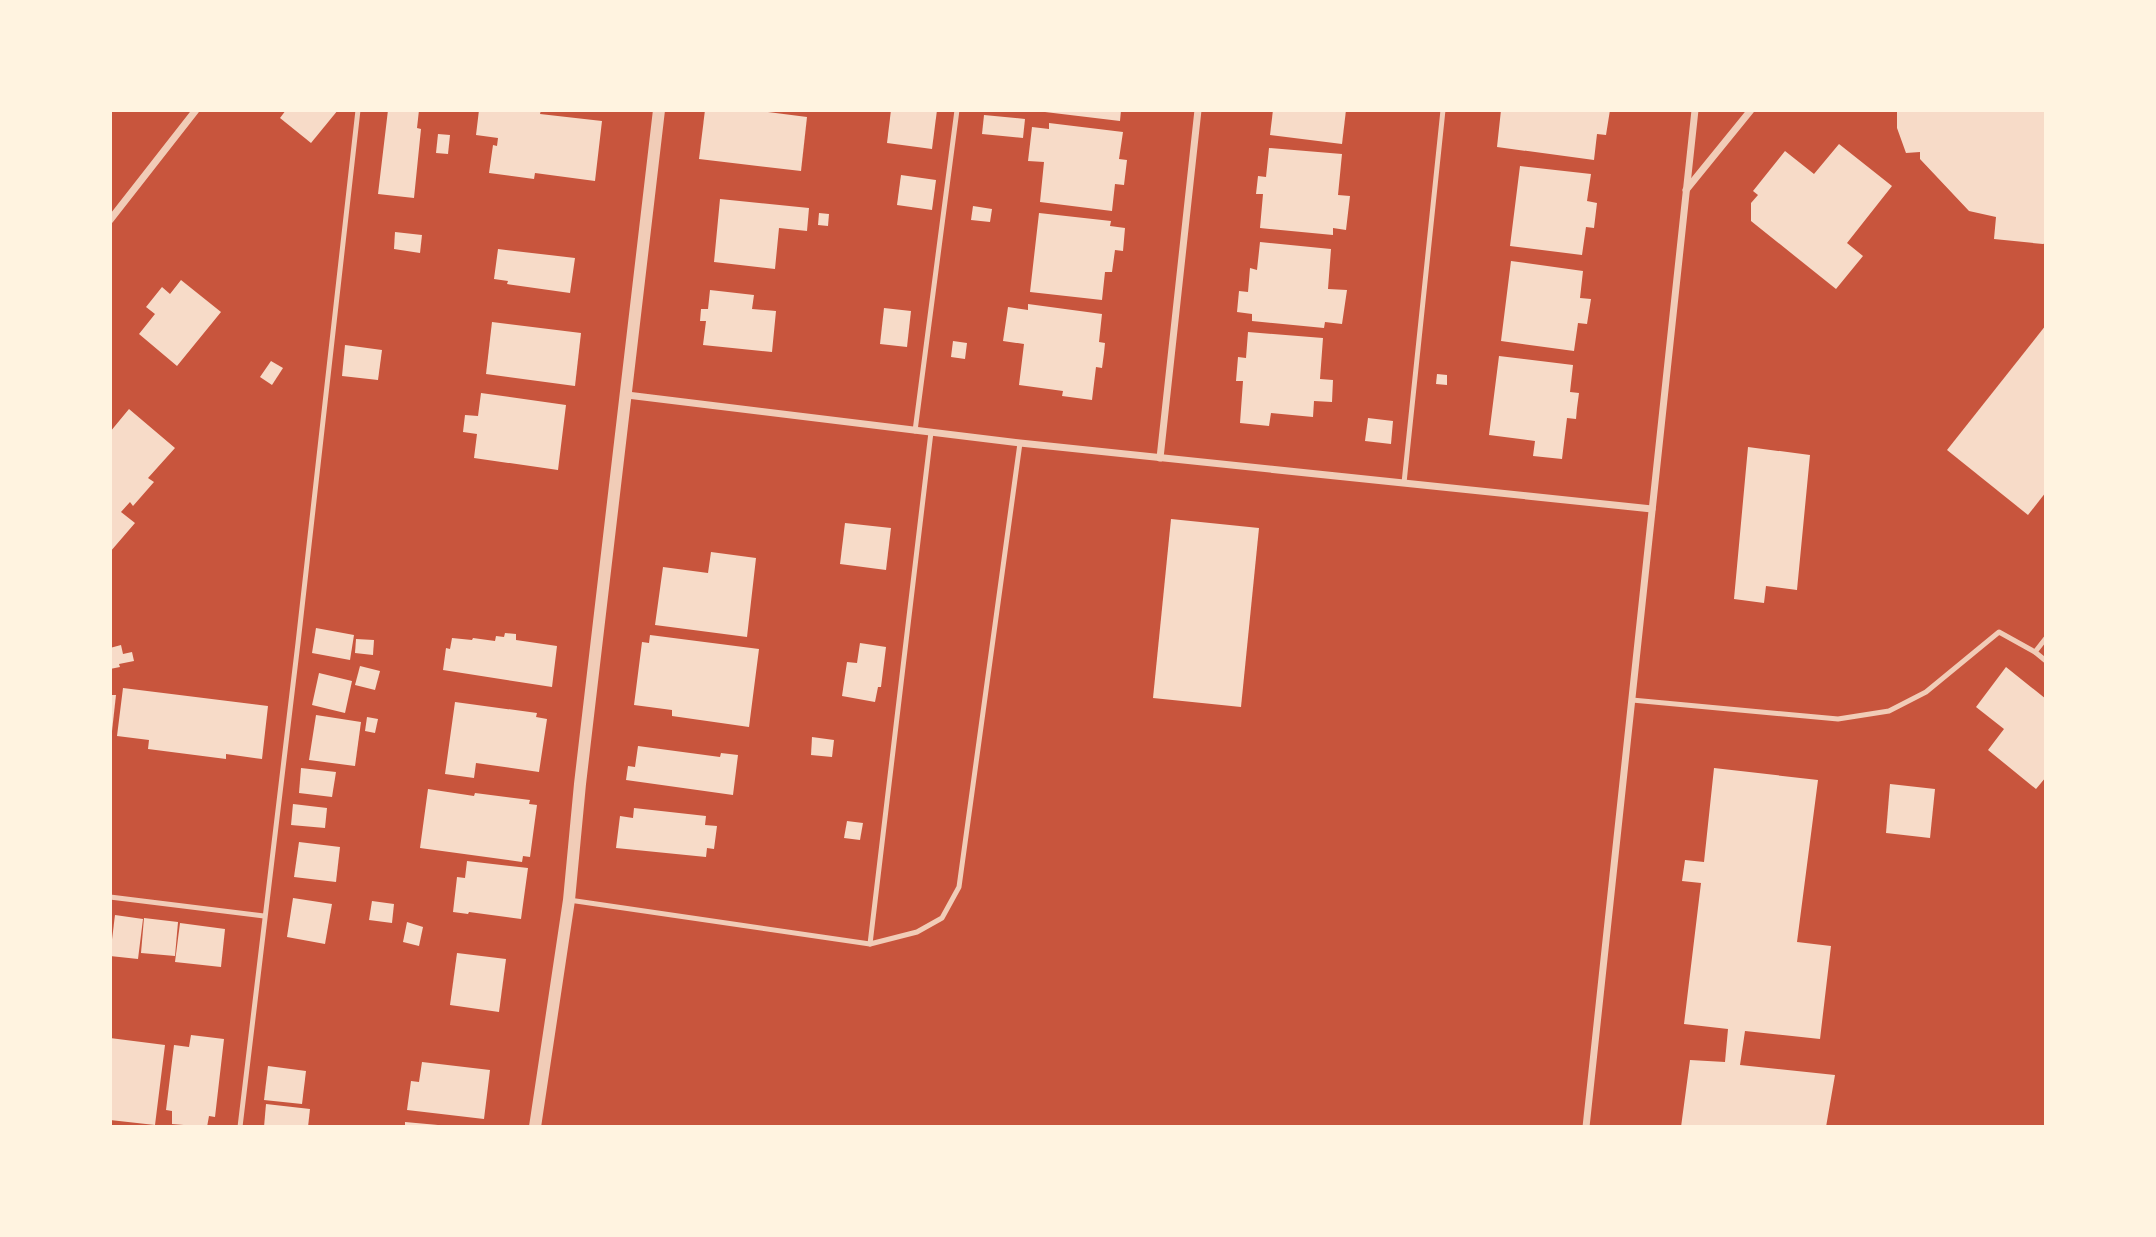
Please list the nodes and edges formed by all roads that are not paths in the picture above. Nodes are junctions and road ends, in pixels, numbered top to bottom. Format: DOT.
graph roads {
  1 [pos="196,110"];
  2 [pos="358,110"];
  3 [pos="659,110"];
  4 [pos="957,110"];
  5 [pos="1198,110"];
  6 [pos="1443,110"];
  7 [pos="1695,110"];
  8 [pos="1751,110"];
  9 [pos="1686,191"];
  10 [pos="110,220"];
  11 [pos="627,395"];
  12 [pos="915,431"];
  13 [pos="931,432"];
  14 [pos="1020,443"];
  15 [pos="1160,458"];
  16 [pos="1404,483"];
  17 [pos="1652,509"];
  18 [pos="2046,638"];
  19 [pos="2035,652"];
  20 [pos="2046,661"];
  21 [pos="1632,700"];
  22 [pos="110,897"];
  23 [pos="569,900"];
  24 [pos="264,916"];
  25 [pos="870,944"];
  26 [pos="240,1127"];
  27 [pos="536,1127"];
  28 [pos="1586,1127"];
  1 -- 10 [label="street"];
  2 -- 24 [label="lane"];
  3 -- 11 [label="street"];
  4 -- 12 [label="lane"];
  5 -- 15 [label="street"];
  6 -- 16 [label="lane"];
  7 -- 9 [label="street"];
  8 -- 9 [label="street"];
  9 -- 17 [label="street"];
  11 -- 12 [label="street"];
  11 -- 23 [label="street"];
  12 -- 13 [label="street"];
  13 -- 14 [label="street"];
  13 -- 25 [label="lane"];
  14 -- 15 [label="street"];
  14 -- 25 [label="lane"];
  15 -- 16 [label="street"];
  16 -- 17 [label="street"];
  17 -- 21 [label="street"];
  18 -- 19 [label="lane"];
  19 -- 20 [label="lane"];
  19 -- 21 [label="lane"];
  21 -- 28 [label="street"];
  22 -- 24 [label="lane"];
  23 -- 25 [label="lane"];
  23 -- 27 [label="street"];
  24 -- 26 [label="lane"];
}
